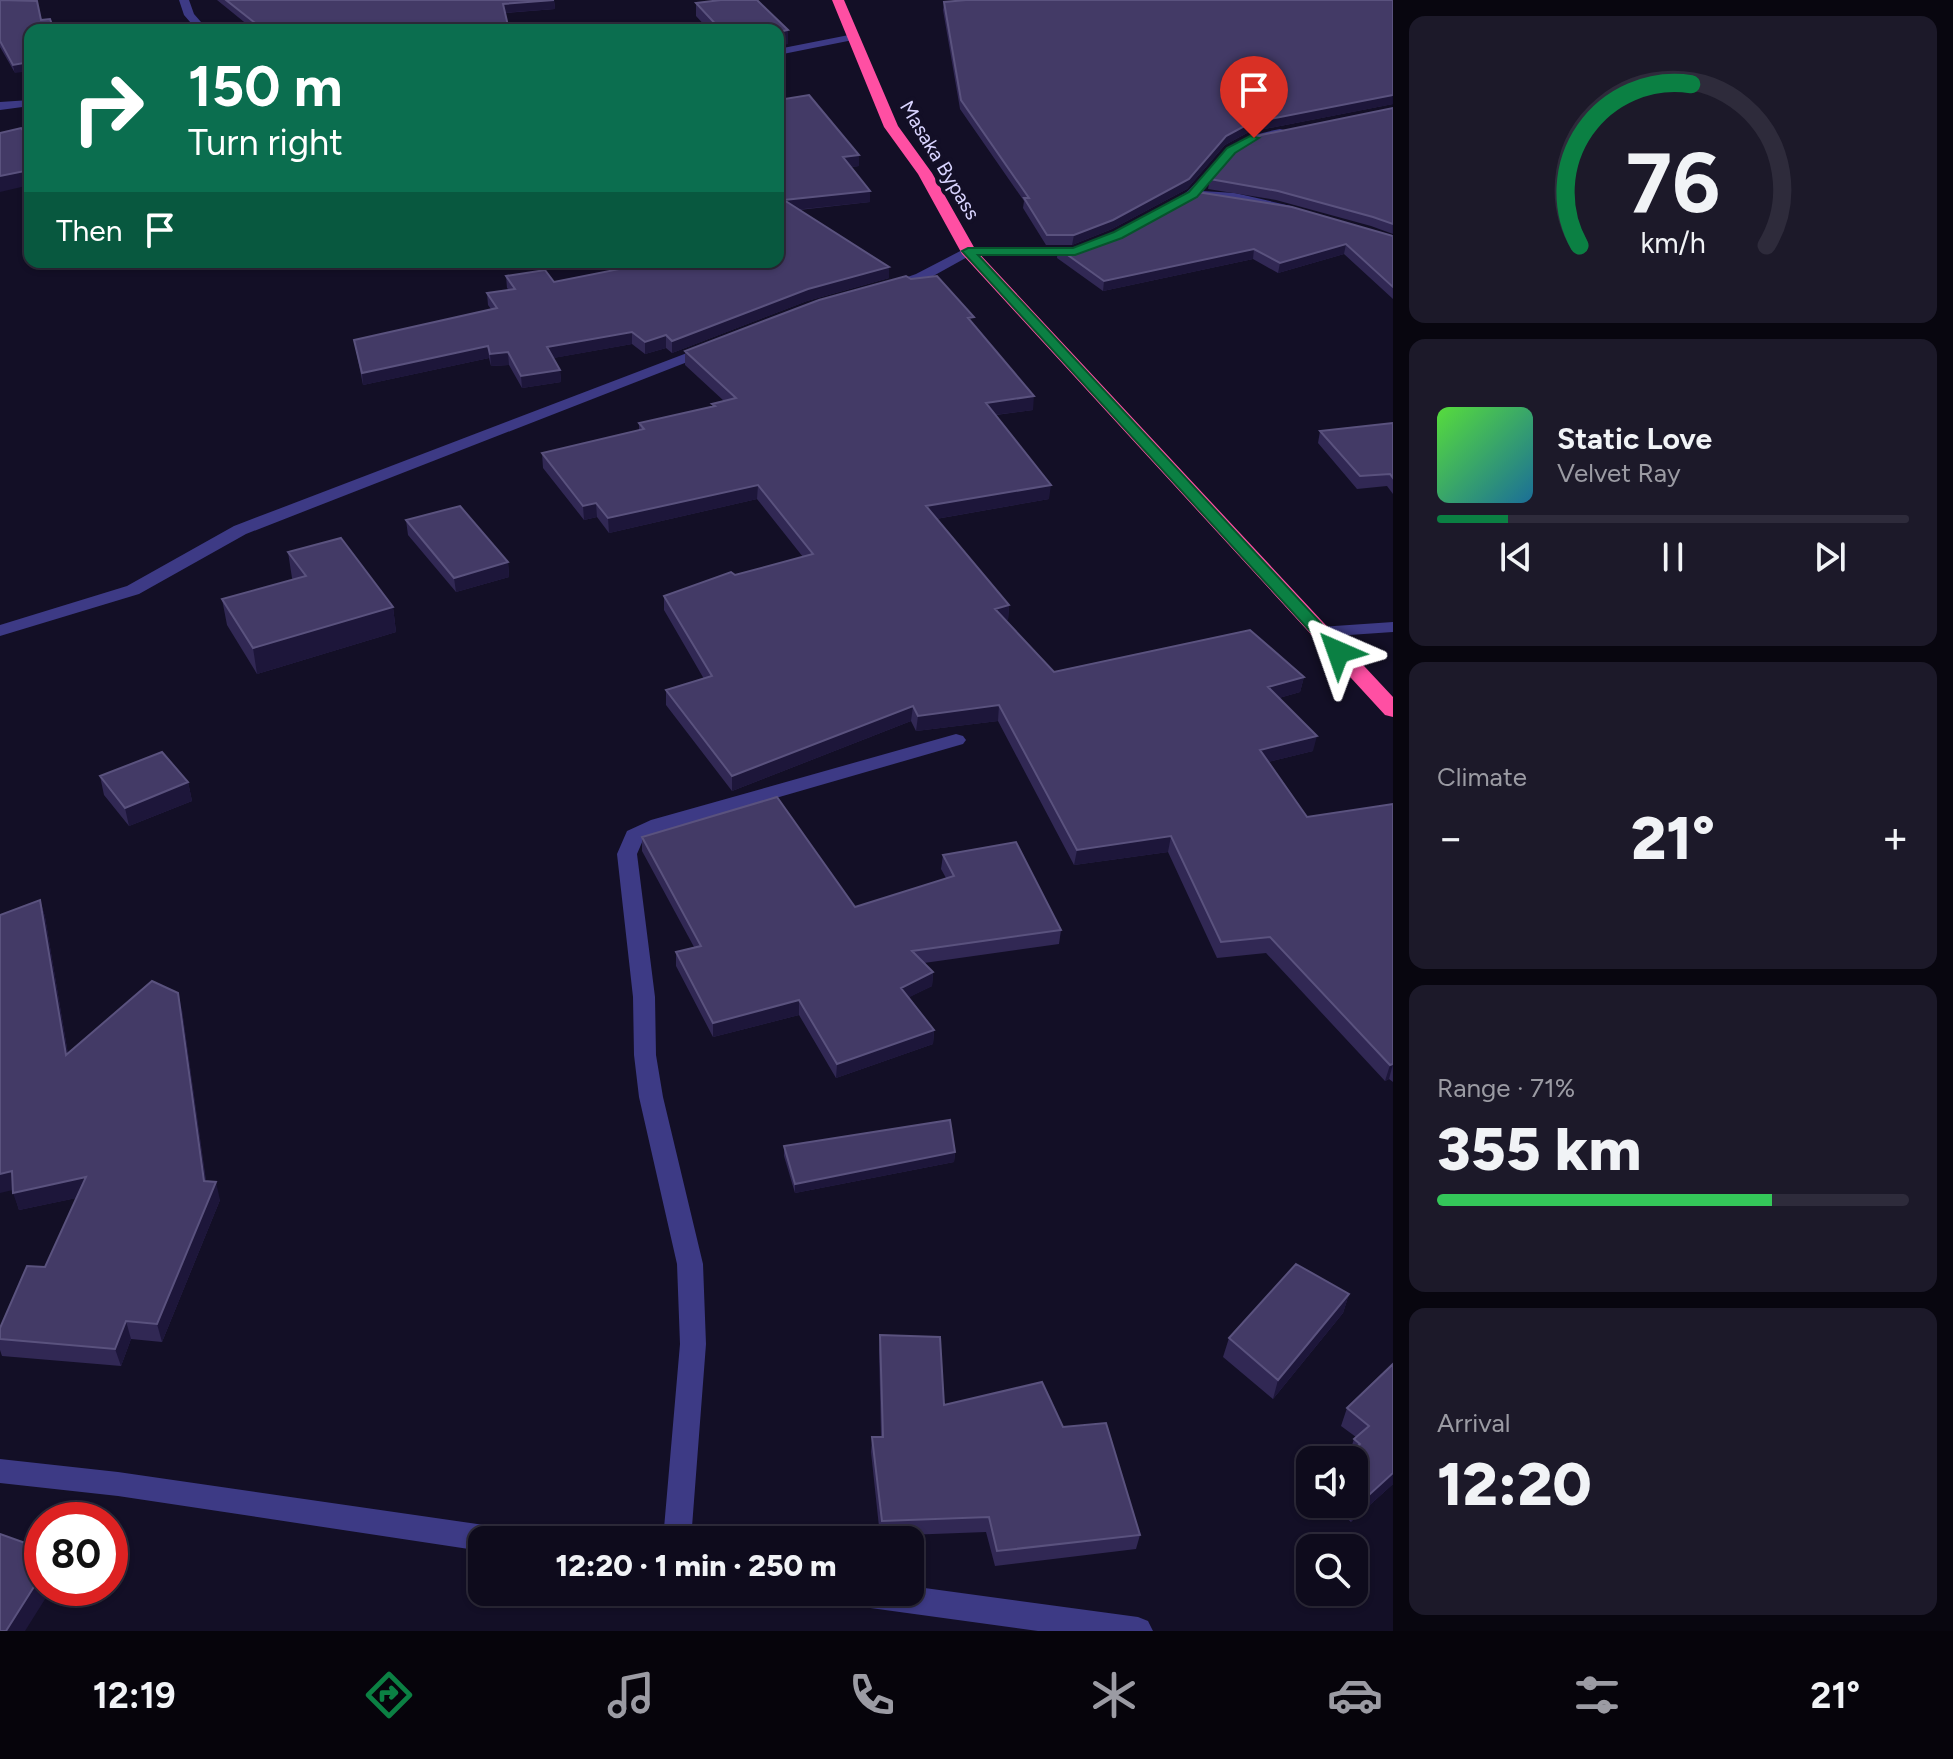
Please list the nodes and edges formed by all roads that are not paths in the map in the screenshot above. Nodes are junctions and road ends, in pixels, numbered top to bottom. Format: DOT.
graph roads {
  1 [pos="184,0"];
  2 [pos="838,0"];
  3 [pos="197,24"];
  4 [pos="854,37"];
  5 [pos="784,51"];
  6 [pos="24,104"];
  7 [pos="0,106"];
  8 [pos="1299,129"];
  9 [pos="1193,194"];
  10 [pos="1298,212"];
  11 [pos="1155,215"];
  12 [pos="1104,241"];
  13 [pos="968,251"];
  14 [pos="875,290"];
  15 [pos="726,341"];
  16 [pos="1393,627"];
  17 [pos="0,631"];
  18 [pos="1320,632"];
  19 [pos="1393,710"];
  20 [pos="956,740"];
  21 [pos="0,1471"];
  22 [pos="678,1526"];
  23 [pos="468,1536"];
  24 [pos="924,1601"];
  25 [pos="1138,1631"];
  1 -- 3 [label="street"];
  2 -- 4 [label="highway, Masaka Bypass"];
  4 -- 5 [label="street"];
  4 -- 13 [label="highway, Masaka Bypass"];
  6 -- 7 [label="street"];
  8 -- 9 [label="street"];
  9 -- 10 [label="street"];
  9 -- 11 [label="street"];
  12 -- 13 [label="street"];
  13 -- 14 [label="street"];
  13 -- 18 [label="highway, Masaka Bypass"];
  15 -- 17 [label="street"];
  16 -- 18 [label="street"];
  18 -- 19 [label="highway, Masaka Bypass"];
  20 -- 22 [label="street"];
  21 -- 23 [label="street"];
  24 -- 25 [label="street"];
}
